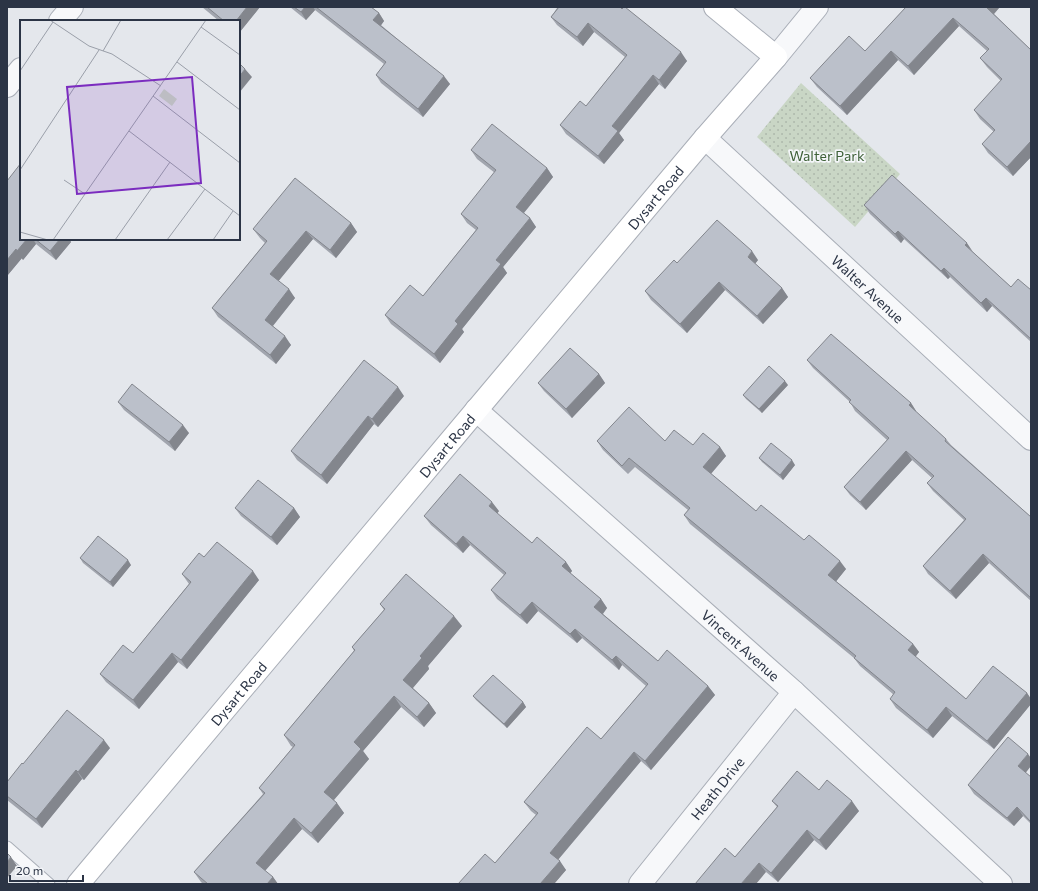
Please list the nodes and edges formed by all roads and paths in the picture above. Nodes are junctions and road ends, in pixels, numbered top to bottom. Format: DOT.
graph roads {
  1 [pos="72,7"];
  2 [pos="715,7"];
  3 [pos="817,7"];
  4 [pos="61,20"];
  5 [pos="776,57"];
  6 [pos="20,70"];
  7 [pos="7,86"];
  8 [pos="706,138"];
  9 [pos="476,410"];
  10 [pos="1031,439"];
  11 [pos="794,692"];
  12 [pos="7,847"];
  13 [pos="49,884"];
  14 [pos="78,884"];
  15 [pos="640,884"];
  16 [pos="1001,884"];
  1 -- 4 [label="street"];
  2 -- 5 [label="street"];
  3 -- 5 [label="street, Dysart Road"];
  5 -- 8 [label="street, Dysart Road"];
  6 -- 7 [label="street"];
  8 -- 9 [label="street, Dysart Road"];
  8 -- 10 [label="street, Walter Avenue"];
  9 -- 11 [label="street, Vincent Avenue"];
  9 -- 14 [label="street, Dysart Road"];
  11 -- 15 [label="street, Heath Drive"];
  11 -- 16 [label="street, Vincent Avenue"];
  12 -- 13 [label="lane"];
}
